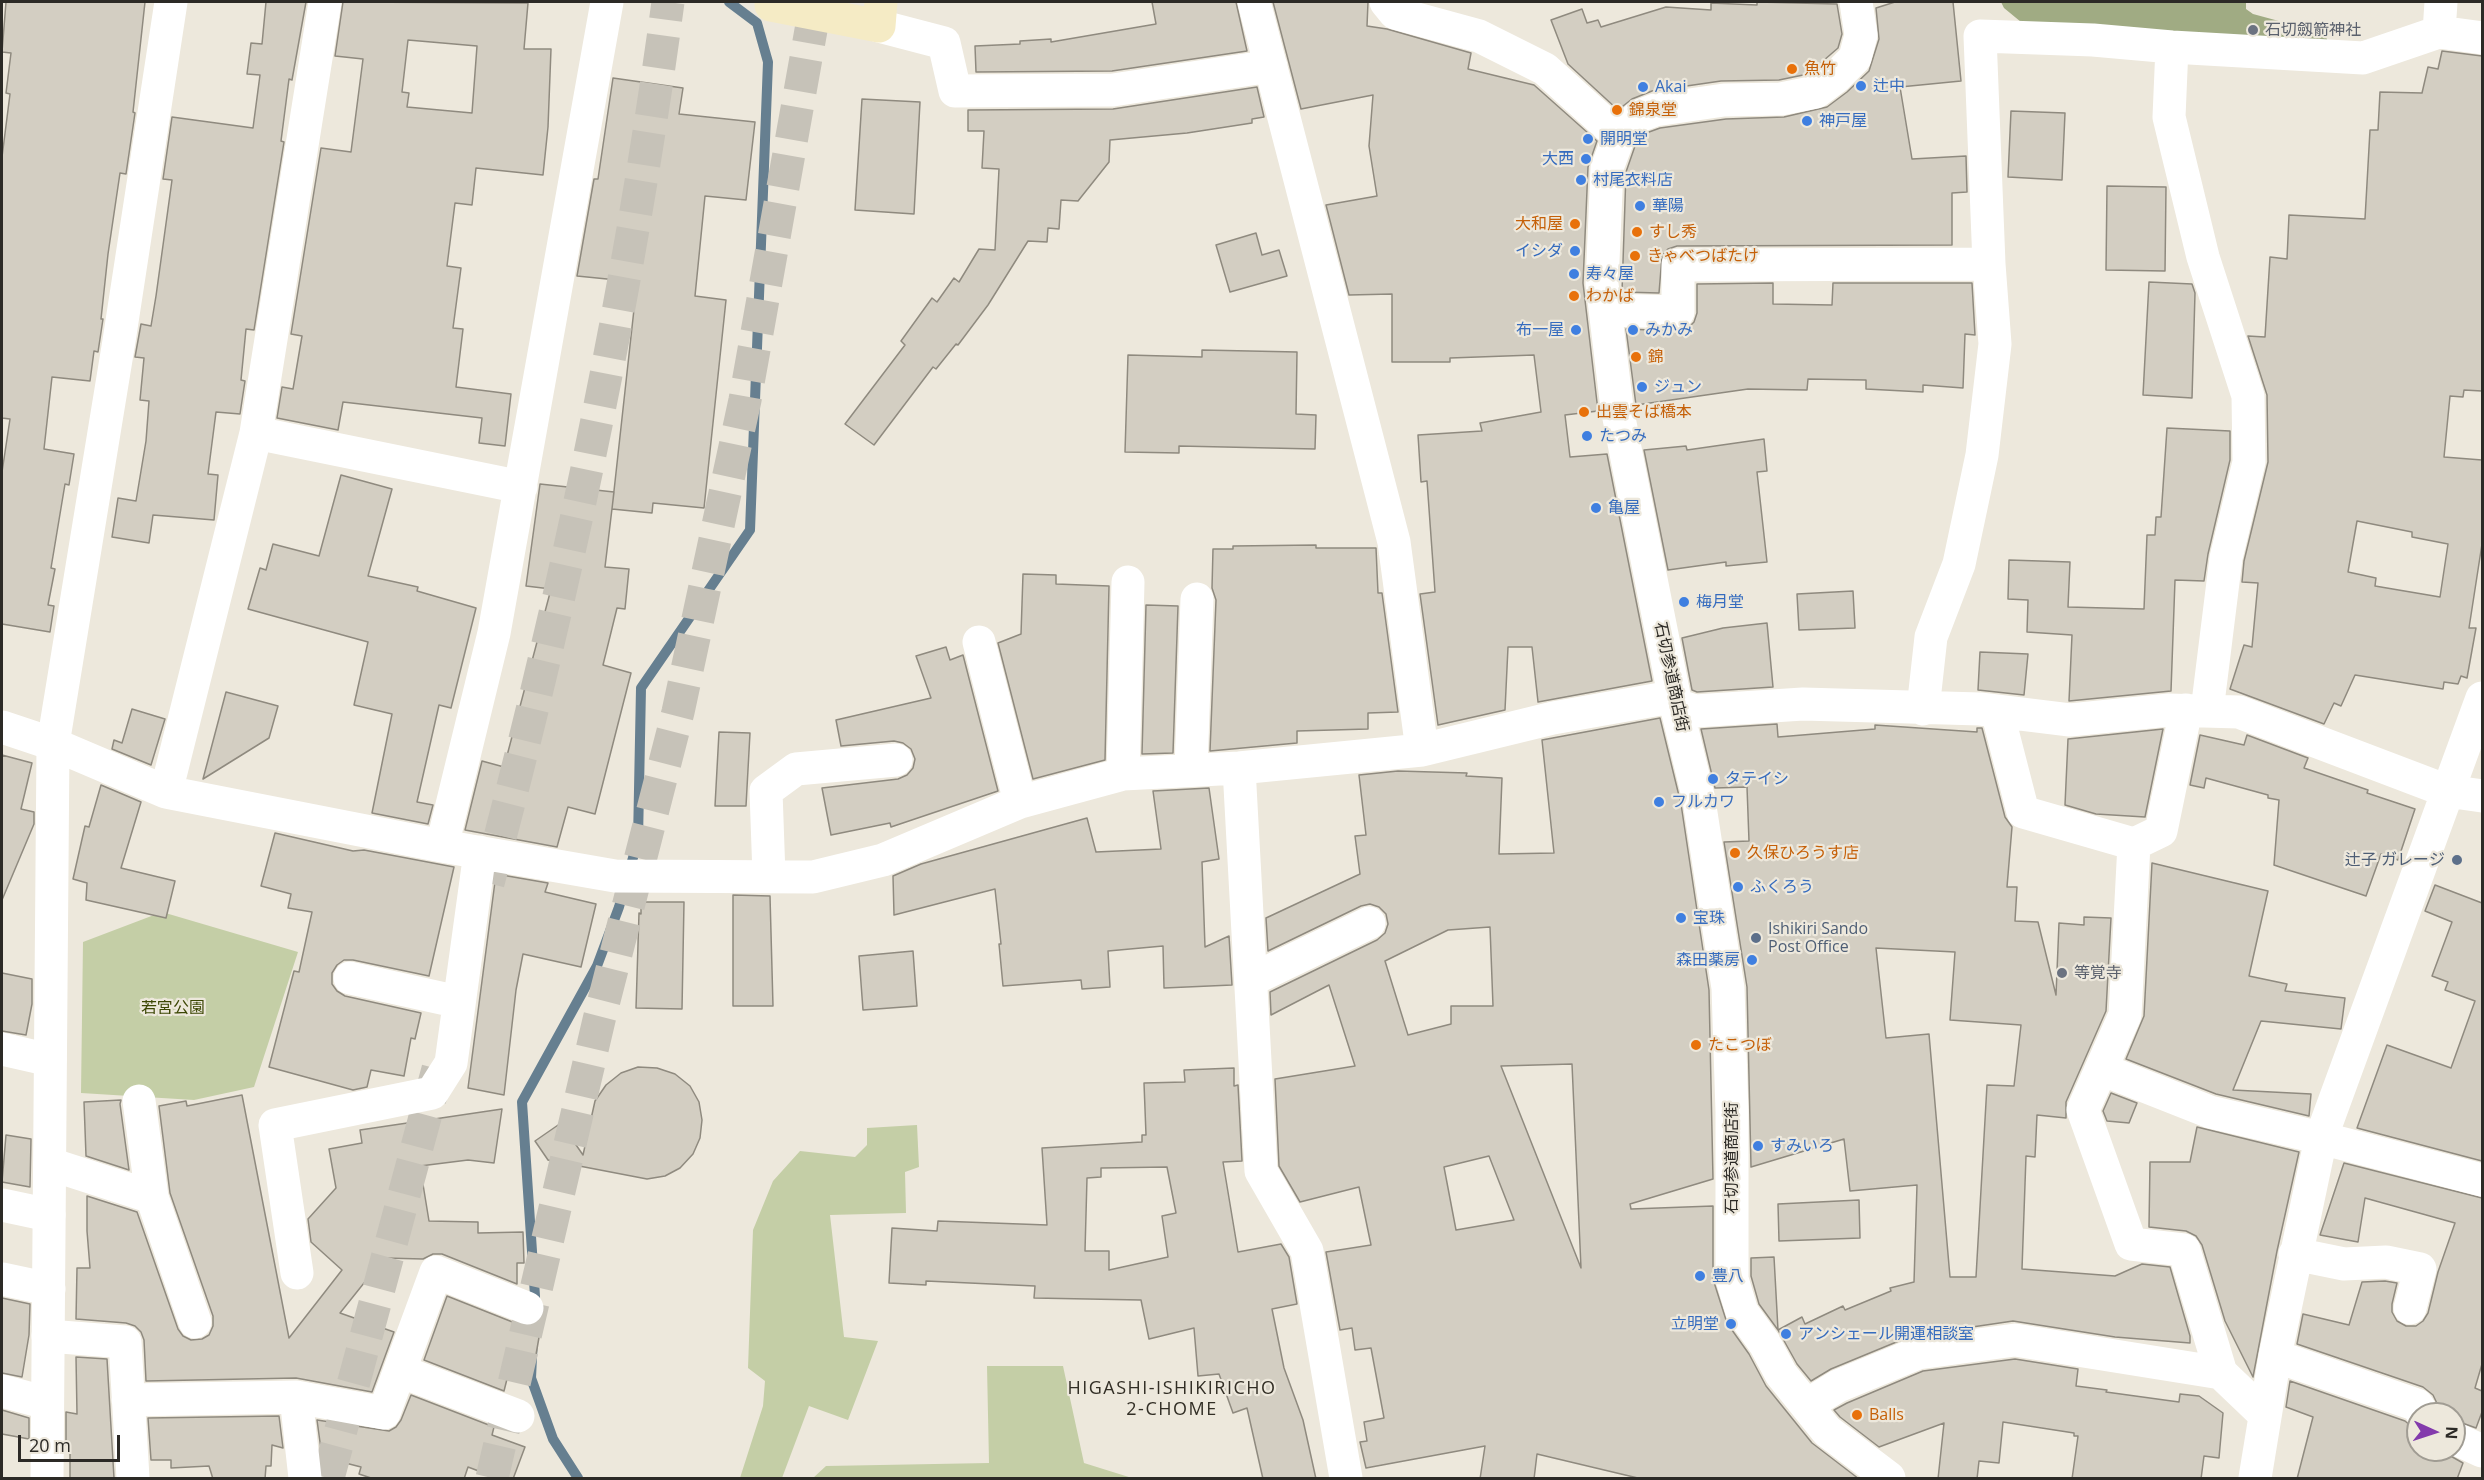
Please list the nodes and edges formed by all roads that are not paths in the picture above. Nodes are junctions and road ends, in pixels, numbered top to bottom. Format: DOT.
graph roads {
  1 [pos="171,2"];
  2 [pos="325,2"];
  3 [pos="607,2"];
  4 [pos="1254,2"];
  5 [pos="1386,2"];
  6 [pos="1856,2"];
  7 [pos="764,3"];
  8 [pos="880,14"];
  9 [pos="2440,17"];
  10 [pos="2482,38"];
  11 [pos="2172,47"];
  12 [pos="1271,66"];
  13 [pos="1619,136"];
  14 [pos="1989,264"];
  15 [pos="1607,310"];
  16 [pos="256,433"];
  17 [pos="521,487"];
  18 [pos="1128,582"];
  19 [pos="1197,599"];
  20 [pos="979,642"];
  21 [pos="2482,698"];
  22 [pos="1676,705"];
  23 [pos="1923,709"];
  24 [pos="1996,711"];
  25 [pos="2196,711"];
  26 [pos="2,727"];
  27 [pos="53,744"];
  28 [pos="1422,750"];
  29 [pos="896,760"];
  30 [pos="1239,768"];
  31 [pos="1191,769"];
  32 [pos="1123,774"];
  33 [pos="2447,791"];
  34 [pos="166,792"];
  35 [pos="2482,796"];
  36 [pos="1020,802"];
  37 [pos="2134,844"];
  38 [pos="442,846"];
  39 [pos="480,852"];
  40 [pos="769,876"];
  41 [pos="1369,923"];
  42 [pos="350,978"];
  43 [pos="1251,980"];
  44 [pos="459,1002"];
  45 [pos="2,1049"];
  46 [pos="51,1060"];
  47 [pos="2100,1069"];
  48 [pos="139,1101"];
  49 [pos="2321,1138"];
  50 [pos="50,1164"];
  51 [pos="2482,1180"];
  52 [pos="153,1197"];
  53 [pos="2,1205"];
  54 [pos="49,1215"];
  55 [pos="2295,1254"];
  56 [pos="297,1274"];
  57 [pos="2,1280"];
  58 [pos="49,1289"];
  59 [pos="527,1308"];
  60 [pos="2410,1308"];
  61 [pos="195,1322"];
  62 [pos="48,1336"];
  63 [pos="2275,1356"];
  64 [pos="400,1371"];
  65 [pos="2221,1373"];
  66 [pos="2,1391"];
  67 [pos="296,1396"];
  68 [pos="128,1400"];
  69 [pos="2408,1402"];
  70 [pos="47,1403"];
  71 [pos="1807,1405"];
  72 [pos="2265,1415"];
  73 [pos="518,1416"];
  74 [pos="2466,1444"];
  75 [pos="2482,1451"];
  76 [pos="311,1477"];
  77 [pos="47,1479"];
  78 [pos="133,1479"];
  79 [pos="1346,1479"];
  80 [pos="1889,1479"];
  81 [pos="2255,1479"];
  1 -- 27 [label="street"];
  2 -- 16 [label="street"];
  3 -- 17 [label="street"];
  4 -- 12 [label="street"];
  5 -- 13 [label="street"];
  6 -- 13 [label="street, 石切参道商店街"];
  7 -- 8 [label="main road"];
  8 -- 12 [label="street"];
  9 -- 10 [label="street"];
  9 -- 11 [label="street"];
  11 -- 14 [label="street"];
  11 -- 25 [label="street"];
  12 -- 28 [label="street"];
  13 -- 15 [label="street, 石切参道商店街"];
  14 -- 15 [label="street"];
  14 -- 23 [label="street"];
  15 -- 22 [label="street, 石切参道商店街"];
  16 -- 17 [label="street"];
  16 -- 34 [label="street"];
  17 -- 38 [label="street"];
  18 -- 32 [label="street"];
  19 -- 31 [label="street"];
  20 -- 36 [label="street"];
  21 -- 33 [label="street"];
  22 -- 23 [label="street"];
  22 -- 28 [label="street"];
  22 -- 71 [label="street, 石切参道商店街"];
  23 -- 24 [label="street"];
  24 -- 25 [label="street"];
  24 -- 37 [label="street"];
  25 -- 33 [label="street"];
  25 -- 37 [label="street"];
  26 -- 27 [label="street"];
  27 -- 34 [label="street"];
  27 -- 46 [label="street"];
  28 -- 30 [label="street"];
  29 -- 40 [label="street"];
  30 -- 31 [label="street"];
  30 -- 43 [label="street"];
  31 -- 32 [label="street"];
  32 -- 36 [label="street"];
  33 -- 35 [label="street"];
  33 -- 49 [label="street"];
  34 -- 38 [label="street"];
  36 -- 40 [label="street"];
  37 -- 47 [label="street"];
  38 -- 39 [label="street"];
  39 -- 40 [label="street"];
  39 -- 44 [label="street"];
  41 -- 43 [label="street"];
  42 -- 44 [label="street"];
  43 -- 79 [label="street"];
  44 -- 56 [label="street"];
  45 -- 46 [label="street"];
  46 -- 50 [label="street"];
  47 -- 49 [label="street"];
  47 -- 65 [label="street"];
  48 -- 52 [label="street"];
  49 -- 51 [label="street"];
  49 -- 55 [label="street"];
  50 -- 52 [label="street"];
  50 -- 54 [label="street"];
  52 -- 61 [label="street"];
  53 -- 54 [label="street"];
  54 -- 58 [label="street"];
  55 -- 60 [label="street"];
  55 -- 63 [label="street"];
  57 -- 58 [label="street"];
  58 -- 62 [label="street"];
  59 -- 64 [label="street"];
  62 -- 68 [label="street"];
  62 -- 70 [label="street"];
  63 -- 69 [label="street"];
  63 -- 72 [label="street"];
  64 -- 67 [label="street"];
  64 -- 73 [label="street"];
  65 -- 71 [label="street"];
  65 -- 72 [label="street"];
  66 -- 70 [label="street"];
  67 -- 68 [label="street"];
  67 -- 76 [label="street"];
  68 -- 78 [label="street"];
  70 -- 77 [label="street"];
  71 -- 80 [label="street, 石切参道商店街"];
  72 -- 81 [label="street"];
  74 -- 75 [label="street"];
}
